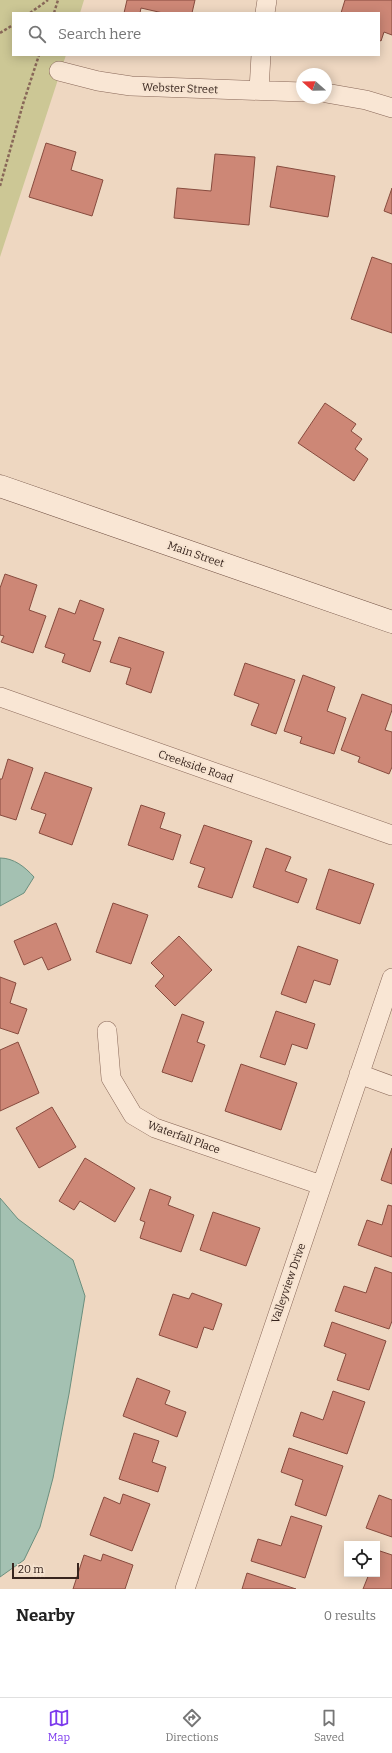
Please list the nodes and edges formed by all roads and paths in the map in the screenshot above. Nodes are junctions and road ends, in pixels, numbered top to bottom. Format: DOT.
graph roads {
  1 [pos="48,0"];
  2 [pos="58,0"];
  3 [pos="267,0"];
  4 [pos="31,12"];
  5 [pos="54,12"];
  6 [pos="265,12"];
  7 [pos="12,25"];
  8 [pos="0,33"];
  9 [pos="39,56"];
  10 [pos="262,56"];
  11 [pos="59,71"];
  12 [pos="259,90"];
  13 [pos="296,92"];
  14 [pos="332,93"];
  15 [pos="392,108"];
  16 [pos="0,175"];
  17 [pos="2,180"];
  18 [pos="0,186"];
  19 [pos="0,486"];
  20 [pos="392,622"];
  21 [pos="0,697"];
  22 [pos="392,835"];
  23 [pos="392,978"];
  24 [pos="106,1031"];
  25 [pos="359,1074"];
  26 [pos="392,1086"];
  27 [pos="321,1185"];
  28 [pos="184,1589"];
  1 -- 4 [label="path"];
  2 -- 5 [label="path"];
  3 -- 6 [label="street"];
  7 -- 8 [label="path"];
  9 -- 17 [label="path"];
  10 -- 12 [label="street"];
  11 -- 12 [label="street, Webster Street"];
  12 -- 13 [label="street, Webster Street"];
  14 -- 15 [label="street"];
  16 -- 17 [label="path"];
  17 -- 18 [label="path"];
  19 -- 20 [label="main road, Main Street"];
  21 -- 22 [label="street, Creekside Road"];
  23 -- 25 [label="street, Valleyview Drive"];
  24 -- 27 [label="street, Waterfall Place"];
  25 -- 26 [label="street"];
  25 -- 27 [label="street, Valleyview Drive"];
  27 -- 28 [label="street, Valleyview Drive"];
}
